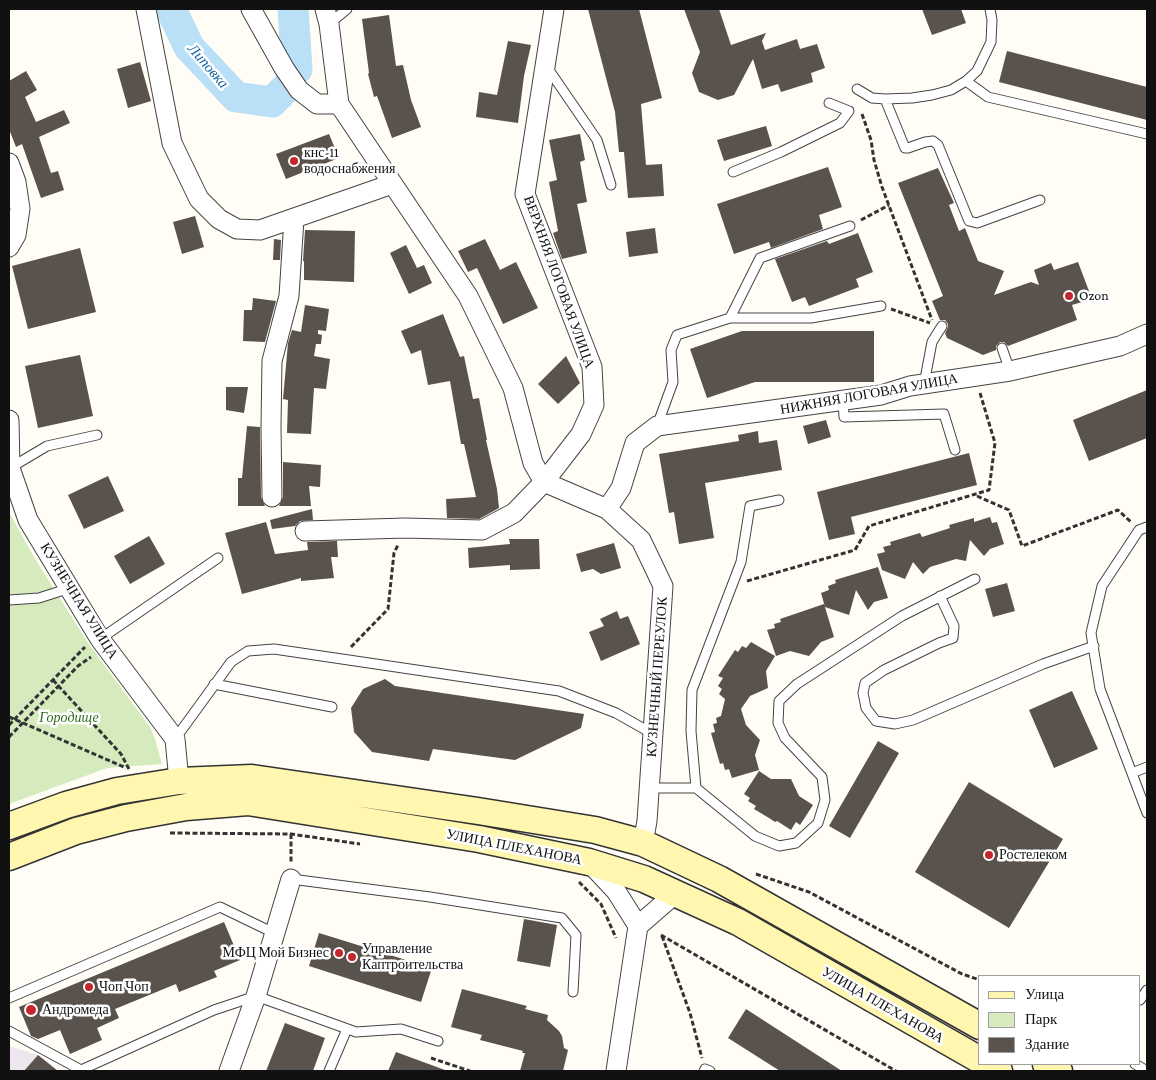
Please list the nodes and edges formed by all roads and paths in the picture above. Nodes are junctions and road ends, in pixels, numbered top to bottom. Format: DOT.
graph roads {
  1 [pos="146,9"];
  2 [pos="251,9"];
  3 [pos="347,9"];
  4 [pos="554,9"];
  5 [pos="990,9"];
  6 [pos="327,16"];
  7 [pos="545,64"];
  8 [pos="966,81"];
  9 [pos="857,89"];
  10 [pos="885,99"];
  11 [pos="829,103"];
  12 [pos="339,104"];
  13 [pos="862,116"];
  14 [pos="1147,134"];
  15 [pos="9,163"];
  16 [pos="733,172"];
  17 [pos="392,184"];
  18 [pos="611,184"];
  19 [pos="1040,200"];
  20 [pos="889,205"];
  21 [pos="294,219"];
  22 [pos="850,226"];
  23 [pos="9,247"];
  24 [pos="880,306"];
  25 [pos="730,318"];
  26 [pos="942,326"];
  27 [pos="1147,334"];
  28 [pos="1002,348"];
  29 [pos="1010,371"];
  30 [pos="975,376"];
  31 [pos="924,384"];
  32 [pos="843,400"];
  33 [pos="9,420"];
  34 [pos="657,426"];
  35 [pos="97,434"];
  36 [pos="955,450"];
  37 [pos="10,468"];
  38 [pos="544,482"];
  39 [pos="976,496"];
  40 [pos="272,497"];
  41 [pos="779,500"];
  42 [pos="607,508"];
  43 [pos="405,528"];
  44 [pos="1143,528"];
  45 [pos="304,531"];
  46 [pos="218,558"];
  47 [pos="975,579"];
  48 [pos="732,585"];
  49 [pos="70,588"];
  50 [pos="940,596"];
  51 [pos="9,600"];
  52 [pos="102,640"];
  53 [pos="1094,646"];
  54 [pos="340,658"];
  55 [pos="53,680"];
  56 [pos="214,684"];
  57 [pos="59,686"];
  58 [pos="332,707"];
  59 [pos="9,717"];
  60 [pos="14,719"];
  61 [pos="23,723"];
  62 [pos="9,725"];
  63 [pos="653,734"];
  64 [pos="9,737"];
  65 [pos="175,739"];
  66 [pos="1147,767"];
  67 [pos="1132,773"];
  68 [pos="178,781"];
  69 [pos="649,788"];
  70 [pos="696,788"];
  71 [pos="1147,813"];
  72 [pos="9,826"];
  73 [pos="163,833"];
  74 [pos="291,834"];
  75 [pos="643,843"];
  76 [pos="360,844"];
  77 [pos="9,857"];
  78 [pos="581,870"];
  79 [pos="773,879"];
  80 [pos="291,880"];
  81 [pos="676,893"];
  82 [pos="638,926"];
  83 [pos="276,934"];
  84 [pos="615,946"];
  85 [pos="978,979"];
  86 [pos="573,992"];
  87 [pos="256,996"];
  88 [pos="9,998"];
  89 [pos="978,1025"];
  90 [pos="347,1029"];
  91 [pos="9,1031"];
  92 [pos="438,1041"];
  93 [pos="431,1058"];
  94 [pos="978,1059"];
  95 [pos="988,1065"];
  96 [pos="1048,1065"];
  97 [pos="706,1070"];
  98 [pos="229,1071"];
  99 [pos="328,1071"];
  100 [pos="470,1071"];
  101 [pos="616,1071"];
  102 [pos="896,1071"];
  103 [pos="999,1071"];
  104 [pos="1059,1071"];
  1 -- 21 [label="street"];
  2 -- 12 [label="street"];
  3 -- 6 [label="lane"];
  4 -- 7 [label="street, ВЕРХНЯЯ ЛОГОВАЯ УЛИЦА"];
  5 -- 8 [label="lane"];
  6 -- 12 [label="street"];
  7 -- 18 [label="lane"];
  7 -- 38 [label="street, ВЕРХНЯЯ ЛОГОВАЯ УЛИЦА"];
  8 -- 10 [label="lane"];
  8 -- 14 [label="lane"];
  9 -- 10 [label="lane"];
  10 -- 19 [label="lane"];
  11 -- 16 [label="lane"];
  12 -- 17 [label="street"];
  13 -- 20 [label="path"];
  15 -- 23 [label="street"];
  17 -- 21 [label="street"];
  17 -- 38 [label="street"];
  20 -- 22 [label="path"];
  20 -- 24 [label="path"];
  21 -- 40 [label="street"];
  22 -- 25 [label="lane"];
  24 -- 25 [label="lane"];
  25 -- 34 [label="lane"];
  26 -- 31 [label="lane"];
  27 -- 29 [label="street, НИЖНЯЯ ЛОГОВАЯ УЛИЦА"];
  28 -- 29 [label="lane"];
  29 -- 30 [label="street, НИЖНЯЯ ЛОГОВАЯ УЛИЦА"];
  30 -- 31 [label="street, НИЖНЯЯ ЛОГОВАЯ УЛИЦА"];
  30 -- 39 [label="path"];
  31 -- 32 [label="street, НИЖНЯЯ ЛОГОВАЯ УЛИЦА"];
  32 -- 34 [label="street, НИЖНЯЯ ЛОГОВАЯ УЛИЦА"];
  32 -- 36 [label="lane"];
  33 -- 37 [label="street, КУЗНЕЧНАЯ УЛИЦА"];
  34 -- 42 [label="street, НИЖНЯЯ ЛОГОВАЯ УЛИЦА"];
  35 -- 37 [label="lane"];
  37 -- 49 [label="street, КУЗНЕЧНАЯ УЛИЦА"];
  38 -- 42 [label="street, КУЗНЕЧНЫЙ ПЕРЕУЛОК"];
  38 -- 43 [label="street, ВЕРХНЯЯ ЛОГОВАЯ УЛИЦА"];
  39 -- 44 [label="path"];
  39 -- 48 [label="path"];
  41 -- 48 [label="lane"];
  42 -- 63 [label="street, КУЗНЕЧНЫЙ ПЕРЕУЛОК"];
  43 -- 45 [label="street, ВЕРХНЯЯ ЛОГОВАЯ УЛИЦА"];
  43 -- 54 [label="path"];
  44 -- 53 [label="lane"];
  46 -- 52 [label="lane"];
  47 -- 50 [label="lane"];
  48 -- 70 [label="lane"];
  49 -- 51 [label="lane"];
  49 -- 52 [label="street, КУЗНЕЧНАЯ УЛИЦА"];
  50 -- 53 [label="lane"];
  50 -- 70 [label="lane"];
  52 -- 55 [label="path"];
  52 -- 57 [label="path"];
  52 -- 65 [label="street, КУЗНЕЧНАЯ УЛИЦА"];
  53 -- 67 [label="lane"];
  54 -- 56 [label="lane"];
  54 -- 63 [label="lane"];
  55 -- 57 [label="path"];
  55 -- 60 [label="path"];
  56 -- 58 [label="lane"];
  56 -- 65 [label="lane"];
  57 -- 61 [label="path"];
  57 -- 61 [label="path"];
  59 -- 60 [label="path"];
  60 -- 61 [label="path"];
  60 -- 62 [label="path"];
  61 -- 64 [label="path"];
  63 -- 69 [label="street, КУЗНЕЧНЫЙ ПЕРЕУЛОК"];
  65 -- 68 [label="street"];
  66 -- 67 [label="lane"];
  67 -- 71 [label="lane"];
  68 -- 72 [label="main road, УЛИЦА ПЛЕХАНОВА"];
  68 -- 75 [label="main road, УЛИЦА ПЛЕХАНОВА"];
  69 -- 70 [label="lane"];
  69 -- 75 [label="street, КУЗНЕЧНЫЙ ПЕРЕУЛОК"];
  73 -- 74 [label="path"];
  74 -- 76 [label="path"];
  74 -- 80 [label="path"];
  75 -- 89 [label="main road, УЛИЦА ПЛЕХАНОВА"];
  77 -- 78 [label="main road, УЛИЦА ПЛЕХАНОВА"];
  78 -- 81 [label="main road, УЛИЦА ПЛЕХАНОВА"];
  78 -- 82 [label="street"];
  78 -- 84 [label="path"];
  79 -- 85 [label="path"];
  80 -- 83 [label="street"];
  80 -- 86 [label="lane"];
  81 -- 82 [label="street"];
  81 -- 94 [label="main road, УЛИЦА ПЛЕХАНОВА"];
  82 -- 101 [label="street"];
  83 -- 87 [label="street"];
  83 -- 88 [label="lane"];
  87 -- 90 [label="lane"];
  87 -- 91 [label="lane"];
  87 -- 98 [label="street"];
  90 -- 92 [label="lane"];
  90 -- 99 [label="lane"];
  93 -- 100 [label="path"];
  95 -- 103 [label="main road"];
  96 -- 104 [label="main road"];
  97 -- 102 [label="path"];
}
